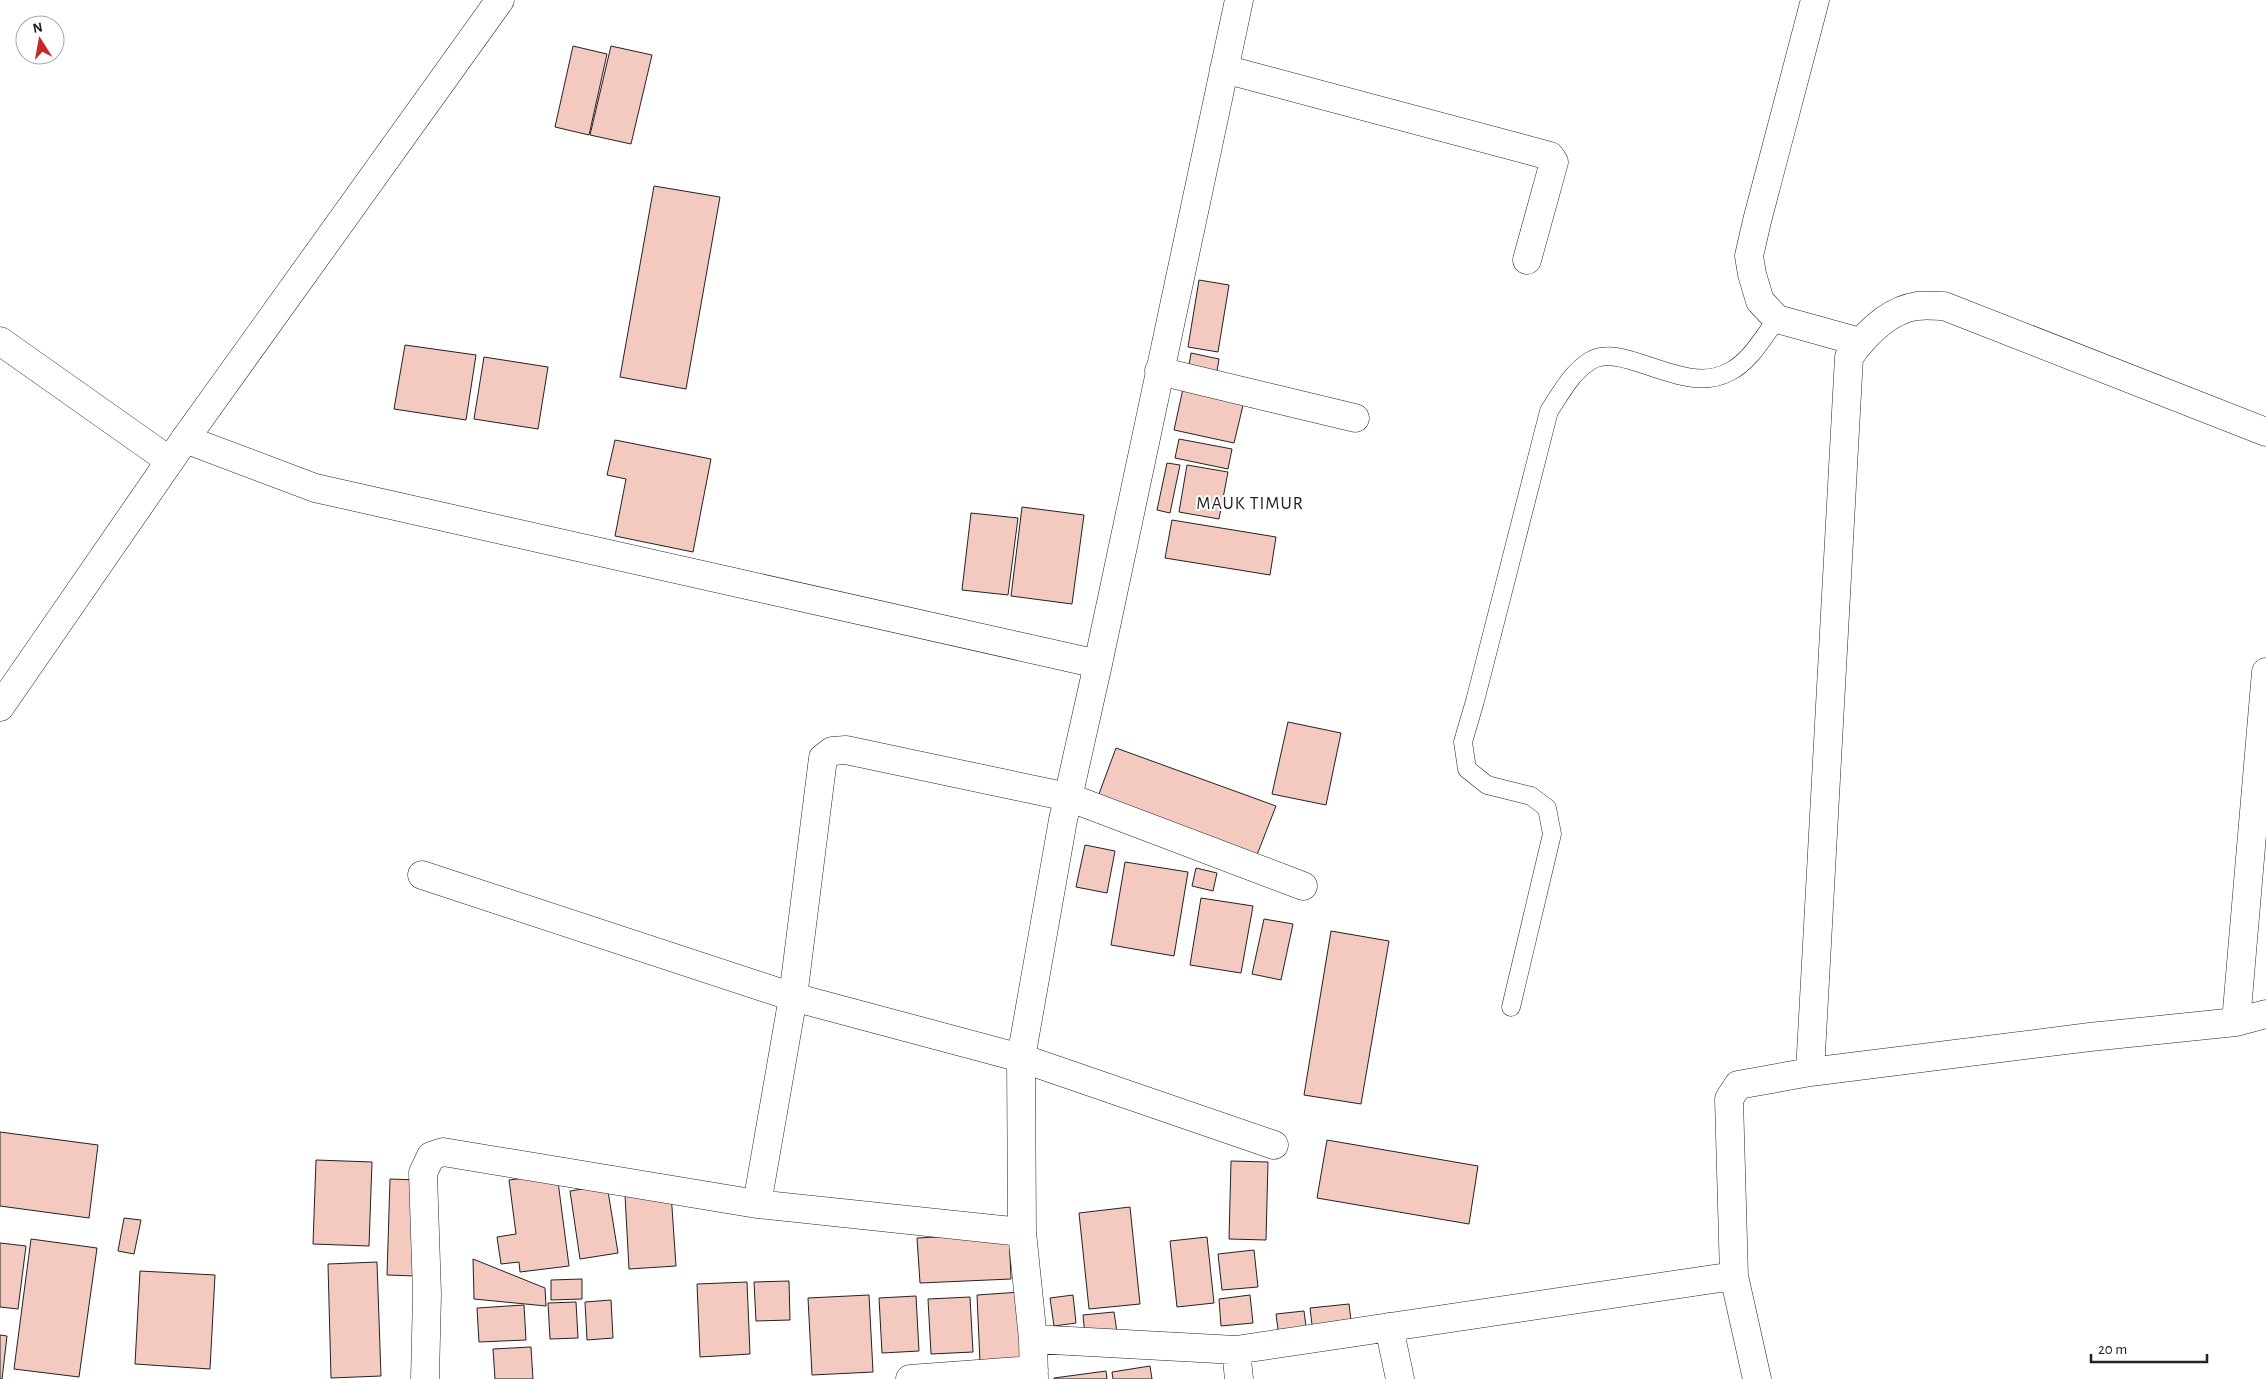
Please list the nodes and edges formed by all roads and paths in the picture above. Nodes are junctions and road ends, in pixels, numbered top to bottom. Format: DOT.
graph roads {
  1 [pos="500,0"];
  2 [pos="1239,0"];
  3 [pos="1816,0"];
  4 [pos="1224,69"];
  5 [pos="1527,260"];
  6 [pos="1777,319"];
  7 [pos="0,342"];
  8 [pos="1860,342"];
  9 [pos="1159,371"];
  10 [pos="1355,418"];
  11 [pos="2266,432"];
  12 [pos="185,439"];
  13 [pos="170,461"];
  14 [pos="1098,664"];
  15 [pos="2266,672"];
  16 [pos="0,707"];
  17 [pos="1068,797"];
  18 [pos="422,875"];
  19 [pos="1303,886"];
  20 [pos="793,997"];
  21 [pos="1511,1007"];
  22 [pos="2266,1014"];
  23 [pos="2236,1022"];
  24 [pos="1021,1058"];
  25 [pos="1810,1072"];
  26 [pos="1274,1145"];
  27 [pos="757,1204"];
  28 [pos="1022,1232"];
  29 [pos="1734,1276"];
  30 [pos="1389,1327"];
  31 [pos="1034,1339"];
  32 [pos="1236,1350"];
  33 [pos="1034,1374"];
  34 [pos="425,1379"];
  35 [pos="910,1379"];
  36 [pos="1239,1379"];
  37 [pos="1400,1379"];
  38 [pos="1757,1379"];
  1 -- 12 [label="street"];
  2 -- 4 [label="street"];
  3 -- 6 [label="street"];
  4 -- 5 [label="street"];
  4 -- 9 [label="street"];
  6 -- 8 [label="street"];
  6 -- 21 [label="lane"];
  7 -- 13 [label="street"];
  8 -- 11 [label="street"];
  8 -- 25 [label="street"];
  9 -- 10 [label="street"];
  9 -- 14 [label="street"];
  12 -- 13 [label="street"];
  12 -- 14 [label="street"];
  13 -- 16 [label="street"];
  14 -- 17 [label="street"];
  15 -- 23 [label="street"];
  17 -- 19 [label="street"];
  17 -- 20 [label="street"];
  17 -- 24 [label="street"];
  18 -- 20 [label="street"];
  20 -- 24 [label="street"];
  20 -- 27 [label="street"];
  22 -- 23 [label="street"];
  23 -- 25 [label="street"];
  24 -- 26 [label="street"];
  24 -- 28 [label="street"];
  25 -- 29 [label="street"];
  27 -- 28 [label="street"];
  27 -- 34 [label="street"];
  28 -- 31 [label="street"];
  29 -- 30 [label="street"];
  29 -- 38 [label="street"];
  30 -- 32 [label="street"];
  30 -- 37 [label="street"];
  31 -- 32 [label="street"];
  31 -- 33 [label="street"];
  32 -- 36 [label="street"];
  33 -- 35 [label="street"];
}
